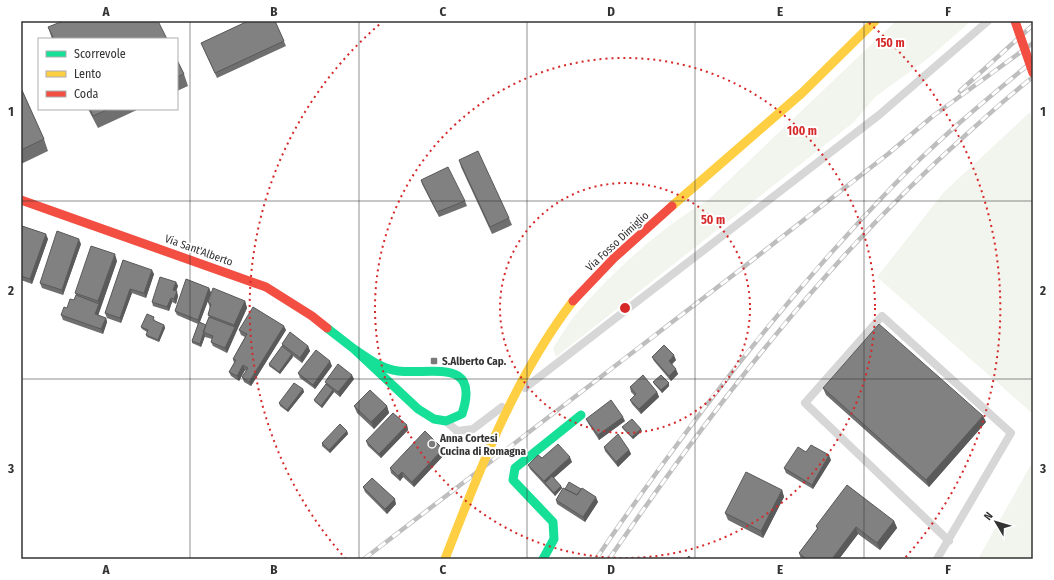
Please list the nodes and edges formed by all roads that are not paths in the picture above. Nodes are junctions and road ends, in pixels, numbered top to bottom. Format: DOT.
graph roads {
  1 [pos="875,21"];
  2 [pos="988,21"];
  3 [pos="1015,21"];
  4 [pos="1033,73"];
  5 [pos="21,200"];
  6 [pos="354,349"];
  7 [pos="411,372"];
  8 [pos="400,391"];
  9 [pos="581,415"];
  10 [pos="446,421"];
  11 [pos="949,541"];
  12 [pos="445,559"];
  13 [pos="543,559"];
  14 [pos="937,559"];
  1 -- 12 [label="street, Via Fosso Dimiglio, bridge"];
  2 -- 10 [label="lane"];
  3 -- 4 [label="street, bridge"];
  5 -- 6 [label="street, Via Sant'Alberto"];
  6 -- 7 [label="street, Via Sant'Alberto"];
  6 -- 8 [label="street, Via Sant'Alberto"];
  7 -- 8 [label="street"];
  7 -- 10 [label="street, Via Sant'Alberto"];
  8 -- 10 [label="street, Via Sant'Alberto"];
  9 -- 13 [label="street"];
  11 -- 11 [label="lane"];
  11 -- 14 [label="lane"];
}
